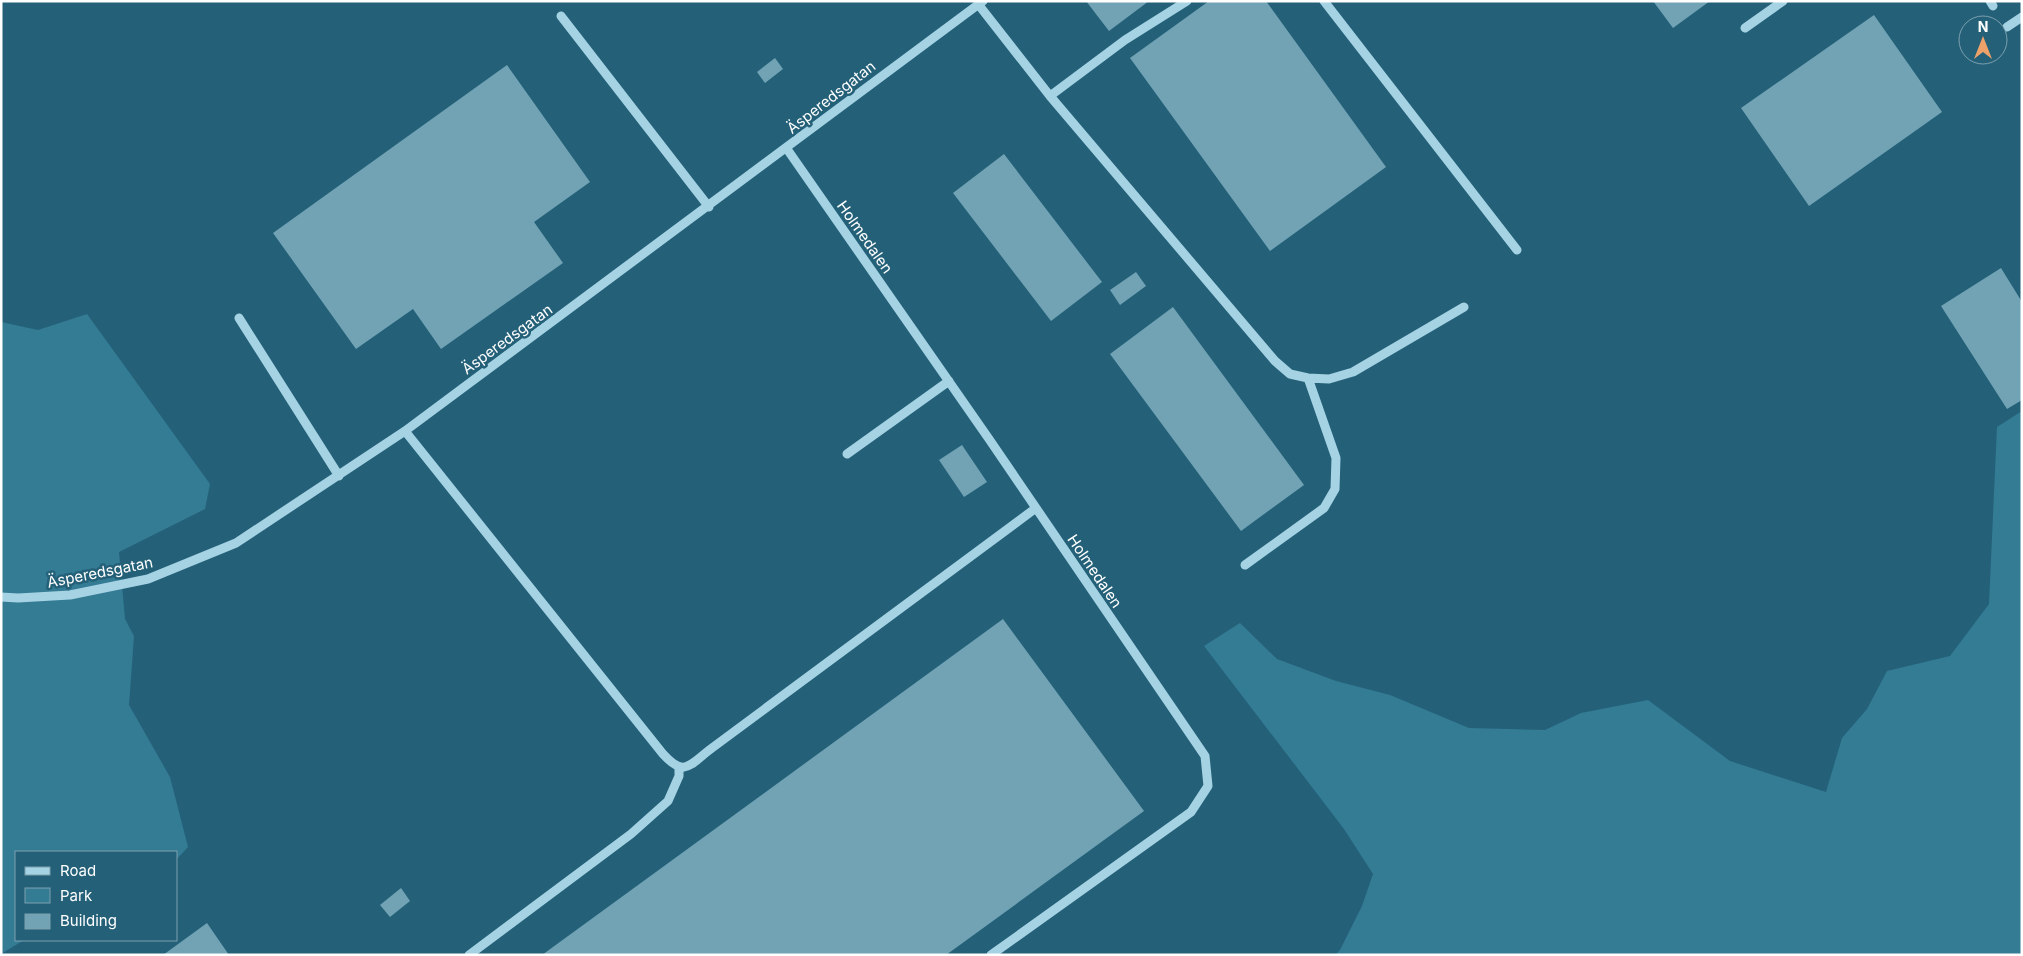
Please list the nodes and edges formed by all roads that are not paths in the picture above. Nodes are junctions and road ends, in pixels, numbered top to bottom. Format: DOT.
graph roads {
  1 [pos="1187,1"];
  2 [pos="1324,1"];
  3 [pos="1783,1"];
  4 [pos="981,3"];
  5 [pos="561,16"];
  6 [pos="2022,17"];
  7 [pos="2008,26"];
  8 [pos="1745,28"];
  9 [pos="1050,96"];
  10 [pos="787,149"];
  11 [pos="708,207"];
  12 [pos="1517,250"];
  13 [pos="1464,307"];
  14 [pos="239,318"];
  15 [pos="1308,378"];
  16 [pos="949,381"];
  17 [pos="405,431"];
  18 [pos="847,454"];
  19 [pos="339,476"];
  20 [pos="1036,508"];
  21 [pos="1245,565"];
  22 [pos="1,597"];
  23 [pos="679,768"];
  24 [pos="469,955"];
  25 [pos="991,955"];
  1 -- 9 [label="street"];
  2 -- 12 [label="street"];
  3 -- 8 [label="street"];
  4 -- 9 [label="street"];
  4 -- 10 [label="street, Äsperedsgatan"];
  5 -- 11 [label="street"];
  6 -- 7 [label="street"];
  9 -- 15 [label="street"];
  10 -- 11 [label="street, Äsperedsgatan"];
  10 -- 16 [label="street, Holmedalen"];
  11 -- 17 [label="street, Äsperedsgatan"];
  13 -- 15 [label="street"];
  14 -- 19 [label="street"];
  15 -- 21 [label="street"];
  16 -- 18 [label="street"];
  16 -- 20 [label="street, Holmedalen"];
  17 -- 19 [label="street, Äsperedsgatan"];
  17 -- 23 [label="street"];
  19 -- 22 [label="street, Äsperedsgatan"];
  20 -- 23 [label="street"];
  20 -- 25 [label="street, Holmedalen"];
  23 -- 24 [label="street"];
}
